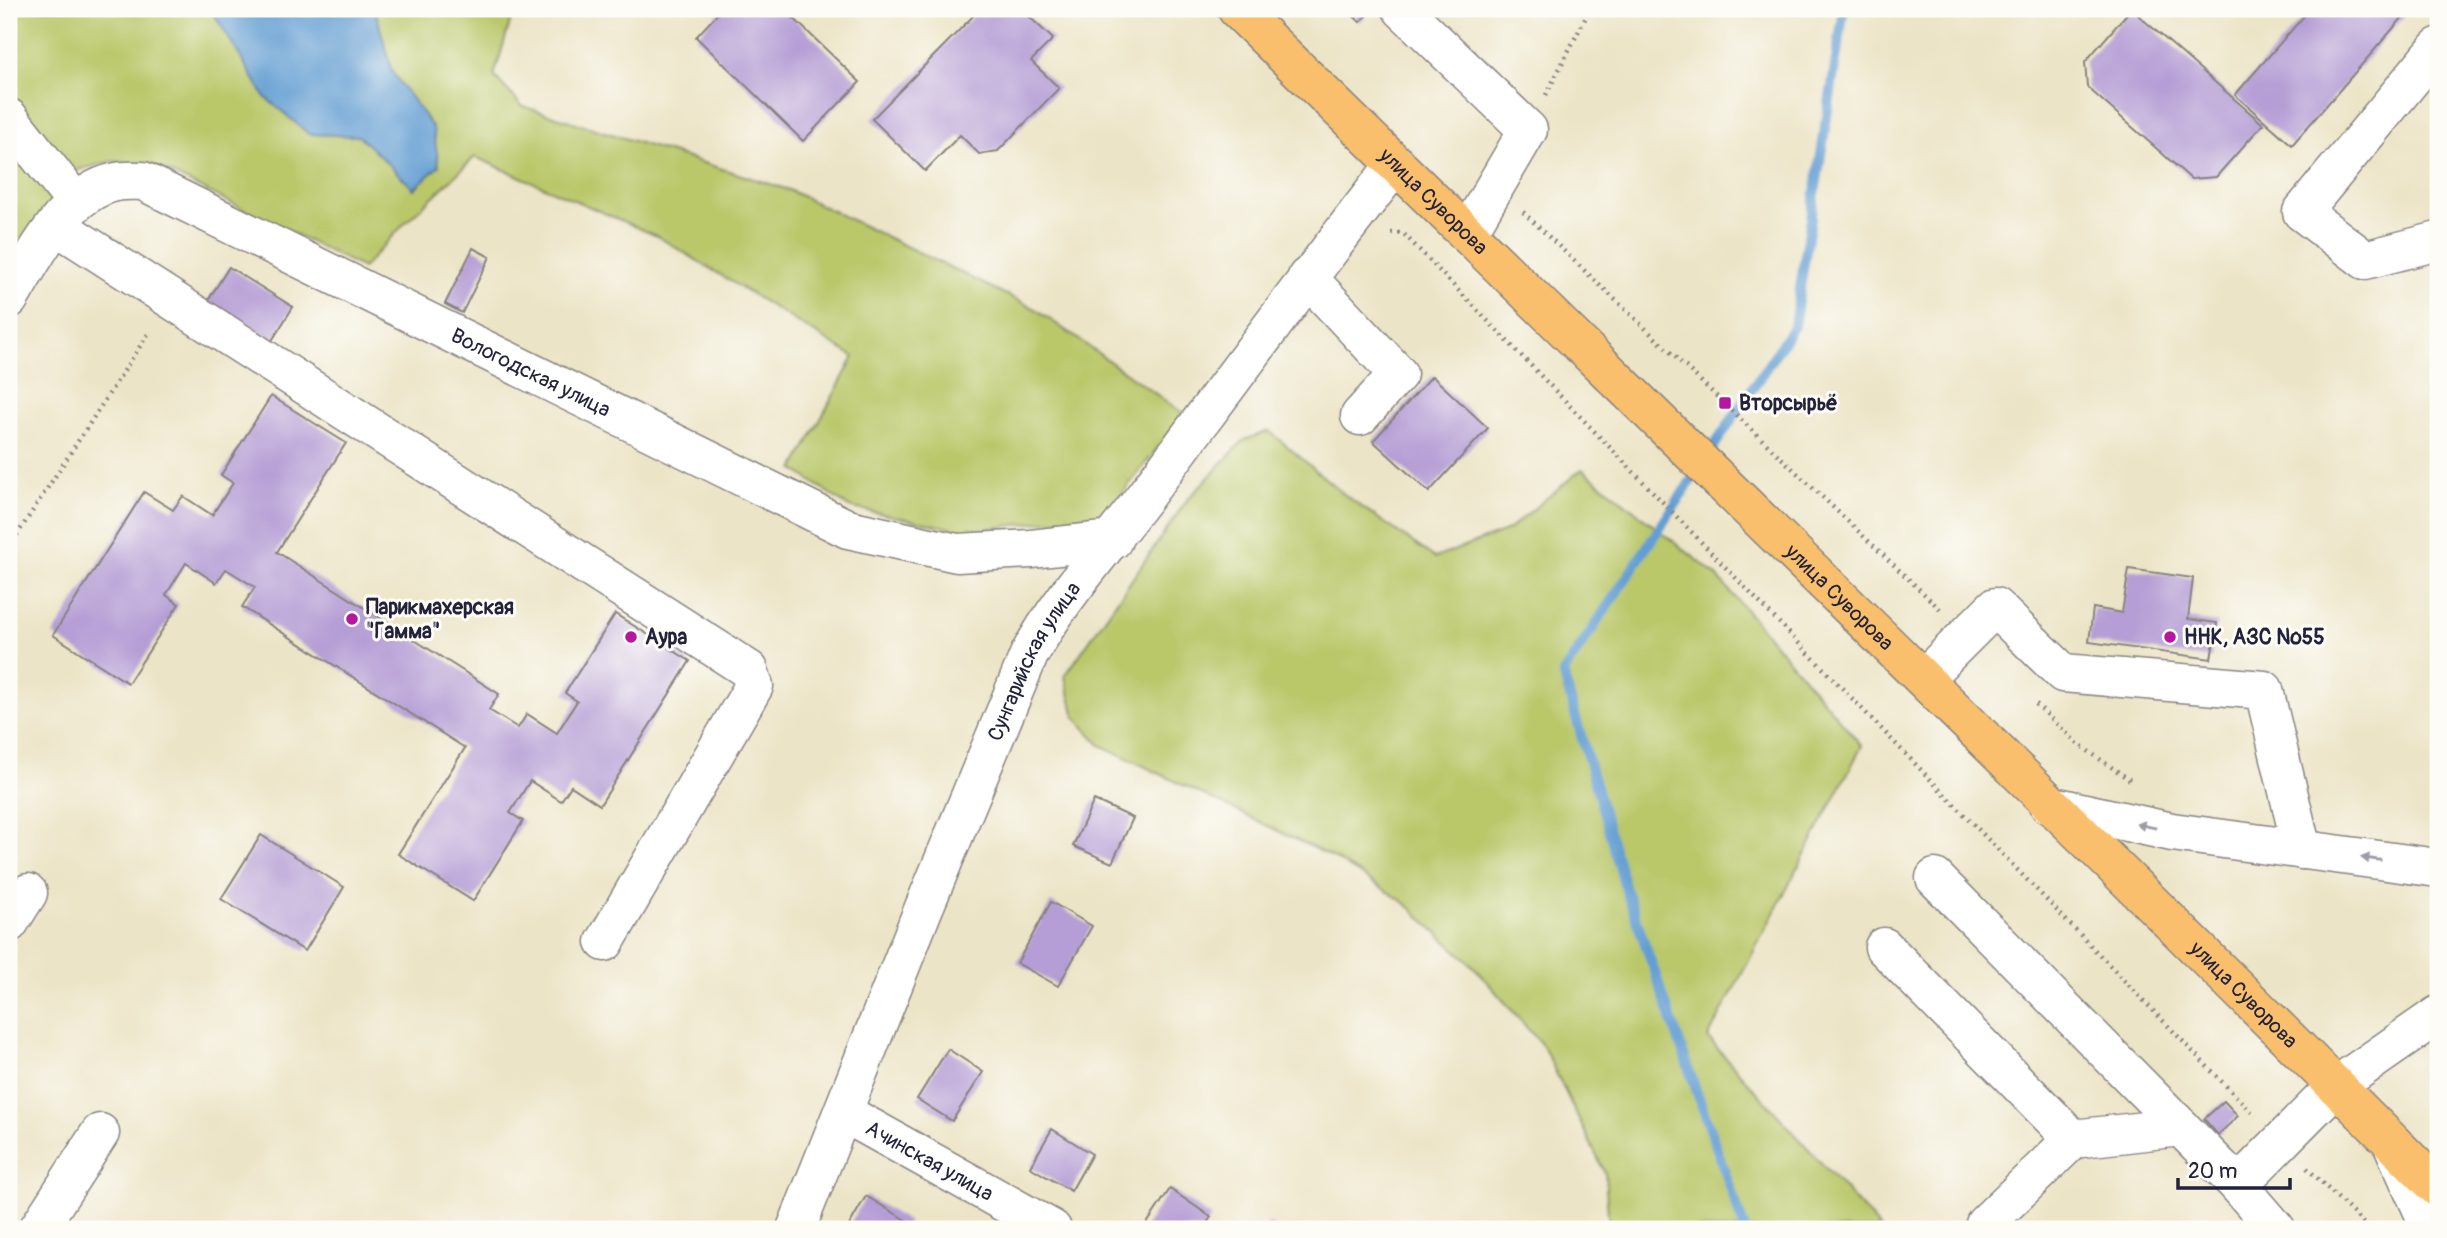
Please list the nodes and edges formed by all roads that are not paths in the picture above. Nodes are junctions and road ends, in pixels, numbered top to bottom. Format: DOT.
graph roads {
  1 [pos="1237,9"];
  2 [pos="1402,9"];
  3 [pos="2438,47"];
  4 [pos="9,118"];
  5 [pos="1396,164"];
  6 [pos="66,214"];
  7 [pos="1467,234"];
  8 [pos="2438,242"];
  9 [pos="1307,277"];
  10 [pos="9,299"];
  11 [pos="1360,416"];
  12 [pos="1113,540"];
  13 [pos="1924,678"];
  14 [pos="2049,805"];
  15 [pos="2302,850"];
  16 [pos="2438,868"];
  17 [pos="1935,878"];
  18 [pos="605,942"];
  19 [pos="1884,947"];
  20 [pos="2438,1014"];
  21 [pos="2336,1086"];
  22 [pos="844,1113"];
  23 [pos="2181,1128"];
  24 [pos="100,1133"];
  25 [pos="2073,1139"];
  26 [pos="2391,1141"];
  27 [pos="2238,1185"];
  28 [pos="2438,1188"];
  29 [pos="1985,1224"];
  30 [pos="2267,1226"];
  31 [pos="38,1229"];
  32 [pos="796,1229"];
  33 [pos="1052,1229"];
  34 [pos="2431,1229"];
  1 -- 5 [label="main road, улица Суворова"];
  2 -- 7 [label="street"];
  3 -- 8 [label="street"];
  4 -- 6 [label="street"];
  5 -- 7 [label="main road, улица Суворова"];
  5 -- 9 [label="street, Сунгарийская улица"];
  6 -- 10 [label="street, Вологодская улица"];
  6 -- 12 [label="street, Вологодская улица"];
  6 -- 18 [label="street"];
  7 -- 13 [label="main road, улица Суворова"];
  9 -- 11 [label="street"];
  9 -- 12 [label="street, Сунгарийская улица"];
  12 -- 22 [label="street, Сунгарийская улица"];
  13 -- 14 [label="main road, улица Суворова"];
  13 -- 15 [label="street"];
  15 -- 14 [label="street, one-way"];
  14 -- 21 [label="main road, улица Суворова"];
  16 -- 15 [label="street, one-way"];
  17 -- 23 [label="street"];
  19 -- 25 [label="street"];
  20 -- 21 [label="street"];
  21 -- 26 [label="main road, улица Суворова"];
  21 -- 27 [label="street"];
  22 -- 32 [label="street, Сунгарийская улица"];
  22 -- 33 [label="street, Ачинская улица"];
  23 -- 25 [label="street"];
  23 -- 27 [label="street"];
  24 -- 31 [label="street"];
  25 -- 29 [label="street"];
  26 -- 28 [label="main road, улица Суворова"];
  26 -- 34 [label="street"];
  27 -- 30 [label="street"];
}
